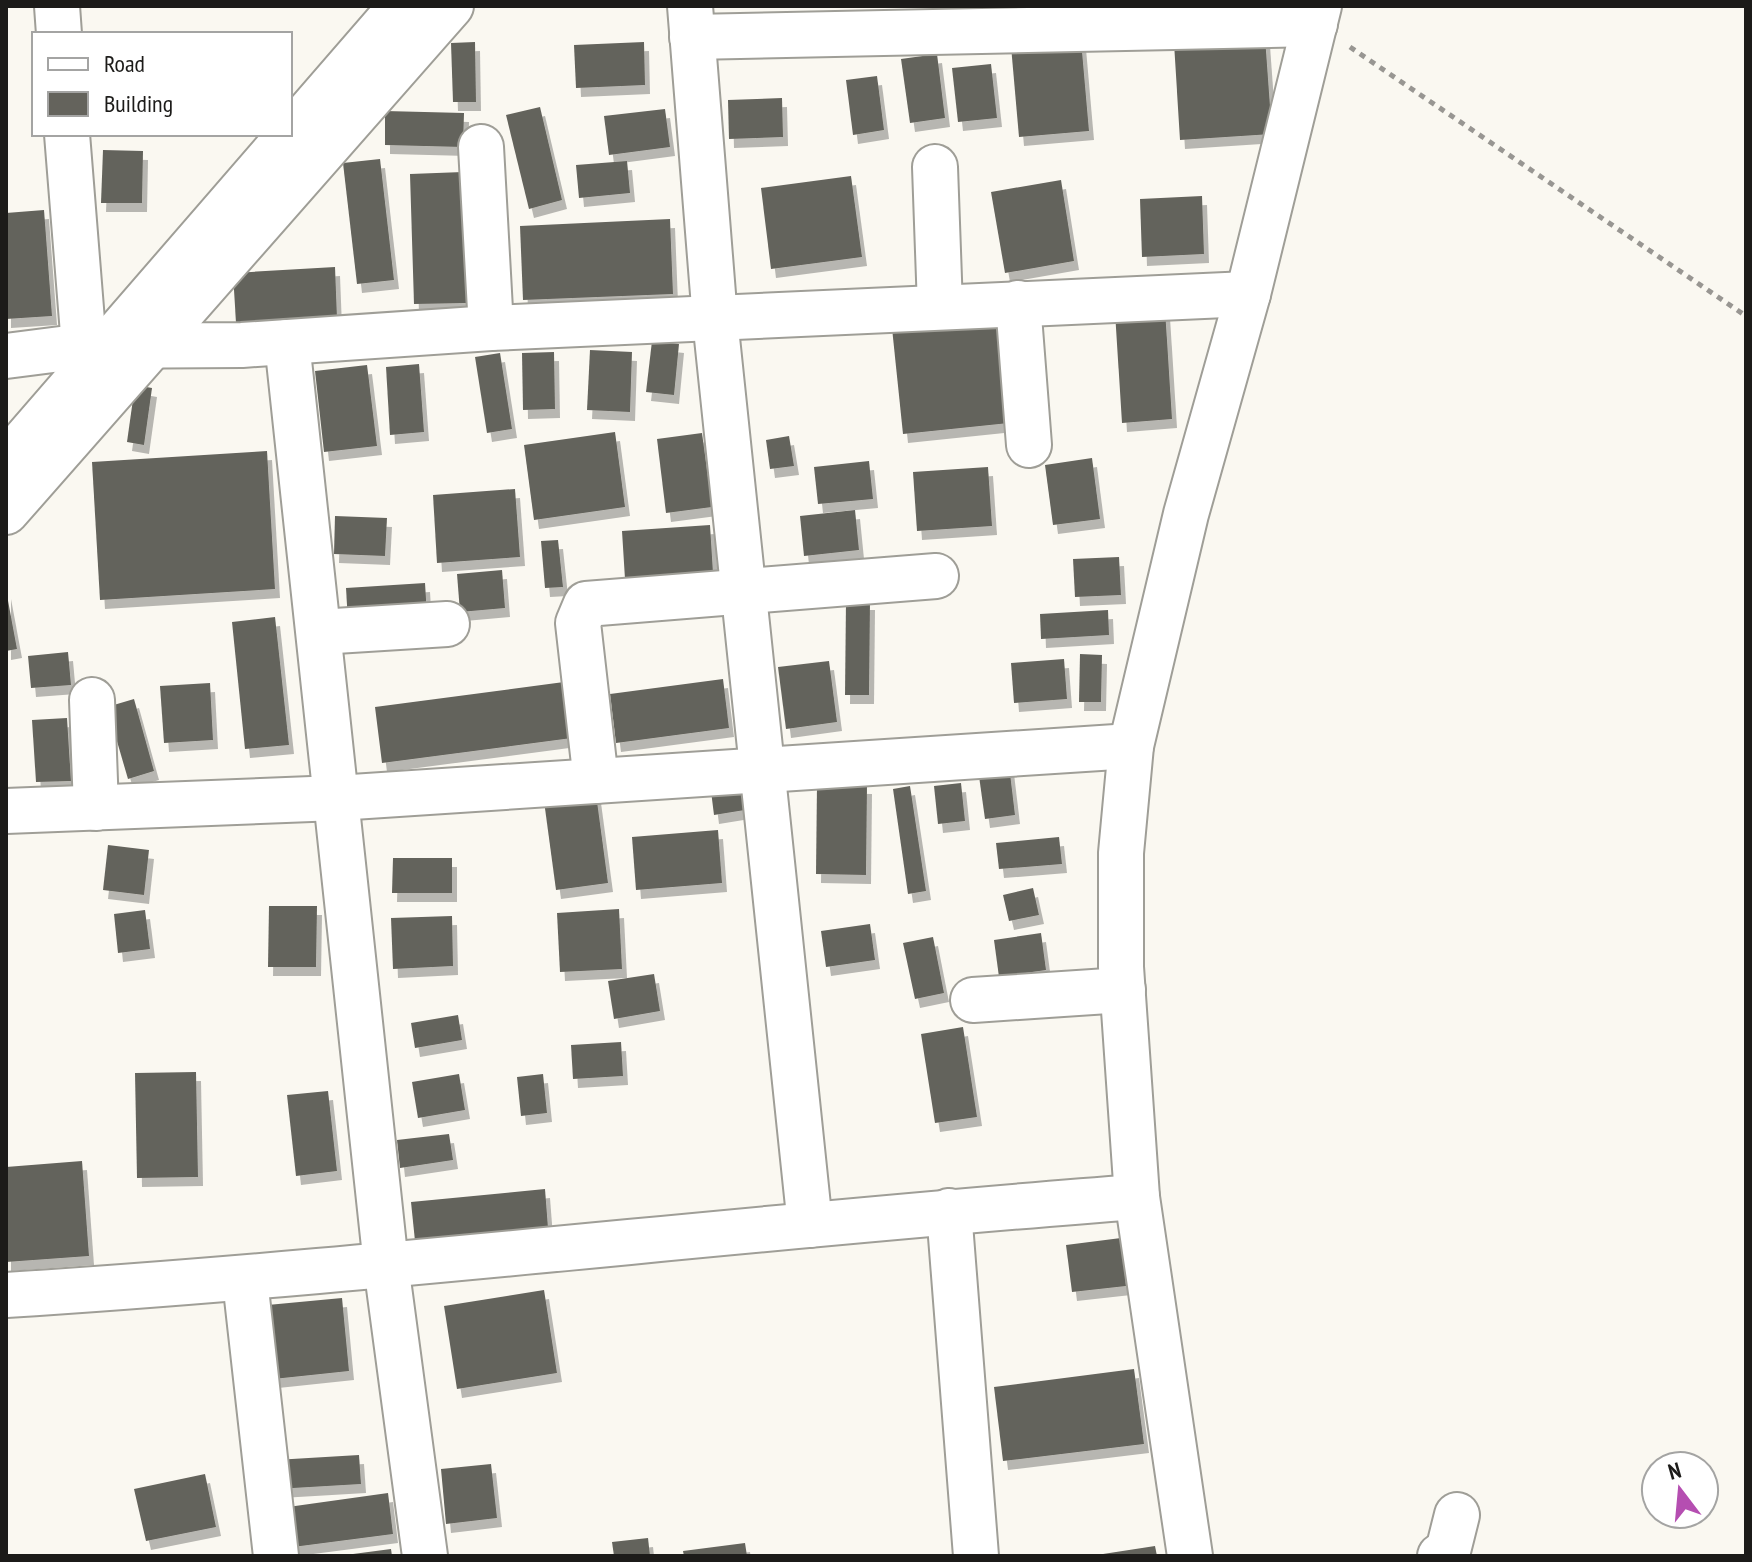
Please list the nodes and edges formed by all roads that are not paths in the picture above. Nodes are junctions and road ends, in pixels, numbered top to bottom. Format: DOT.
graph roads {
  1 [pos="57,6"];
  2 [pos="401,6"];
  3 [pos="451,6"];
  4 [pos="1317,15"];
  5 [pos="691,22"];
  6 [pos="59,32"];
  7 [pos="67,136"];
  8 [pos="481,147"];
  9 [pos="935,167"];
  10 [pos="1248,294"];
  11 [pos="1018,303"];
  12 [pos="940,307"];
  13 [pos="715,319"];
  14 [pos="491,328"];
  15 [pos="287,342"];
  16 [pos="119,346"];
  17 [pos="6,356"];
  18 [pos="1029,445"];
  19 [pos="6,462"];
  20 [pos="6,512"];
  21 [pos="936,576"];
  22 [pos="743,593"];
  23 [pos="447,624"];
  24 [pos="319,632"];
  25 [pos="92,700"];
  26 [pos="1131,746"];
  27 [pos="761,770"];
  28 [pos="596,781"];
  29 [pos="337,798"];
  30 [pos="96,808"];
  31 [pos="6,811"];
  32 [pos="1123,990"];
  33 [pos="973,1000"];
  34 [pos="1137,1197"];
  35 [pos="949,1211"];
  36 [pos="810,1225"];
  37 [pos="386,1265"];
  38 [pos="245,1280"];
  39 [pos="6,1295"];
  40 [pos="1457,1515"];
  41 [pos="276,1556"];
  42 [pos="425,1556"];
  43 [pos="976,1556"];
  44 [pos="1190,1556"];
  45 [pos="1440,1556"];
  1 -- 6 [label="street"];
  2 -- 16 [label="street"];
  3 -- 16 [label="street"];
  4 -- 5 [label="street"];
  4 -- 10 [label="street"];
  5 -- 13 [label="street"];
  7 -- 16 [label="street"];
  8 -- 14 [label="street"];
  9 -- 12 [label="street"];
  10 -- 11 [label="street"];
  10 -- 26 [label="street"];
  11 -- 12 [label="street"];
  11 -- 18 [label="street"];
  12 -- 13 [label="street"];
  13 -- 14 [label="street"];
  13 -- 22 [label="street"];
  14 -- 15 [label="street"];
  15 -- 16 [label="street"];
  15 -- 24 [label="street"];
  16 -- 17 [label="street"];
  16 -- 19 [label="street"];
  16 -- 20 [label="street"];
  21 -- 22 [label="street"];
  22 -- 27 [label="street"];
  22 -- 28 [label="street"];
  23 -- 24 [label="street"];
  24 -- 29 [label="street"];
  25 -- 30 [label="street"];
  26 -- 27 [label="street"];
  26 -- 32 [label="street"];
  27 -- 28 [label="street"];
  27 -- 36 [label="street"];
  28 -- 29 [label="street"];
  29 -- 30 [label="street"];
  29 -- 37 [label="street"];
  30 -- 31 [label="street"];
  32 -- 33 [label="street"];
  32 -- 34 [label="street"];
  34 -- 35 [label="street"];
  34 -- 44 [label="street"];
  35 -- 36 [label="street"];
  35 -- 43 [label="street"];
  36 -- 37 [label="street"];
  37 -- 38 [label="street"];
  37 -- 42 [label="street"];
  38 -- 39 [label="street"];
  38 -- 41 [label="street"];
  40 -- 45 [label="street"];
}
